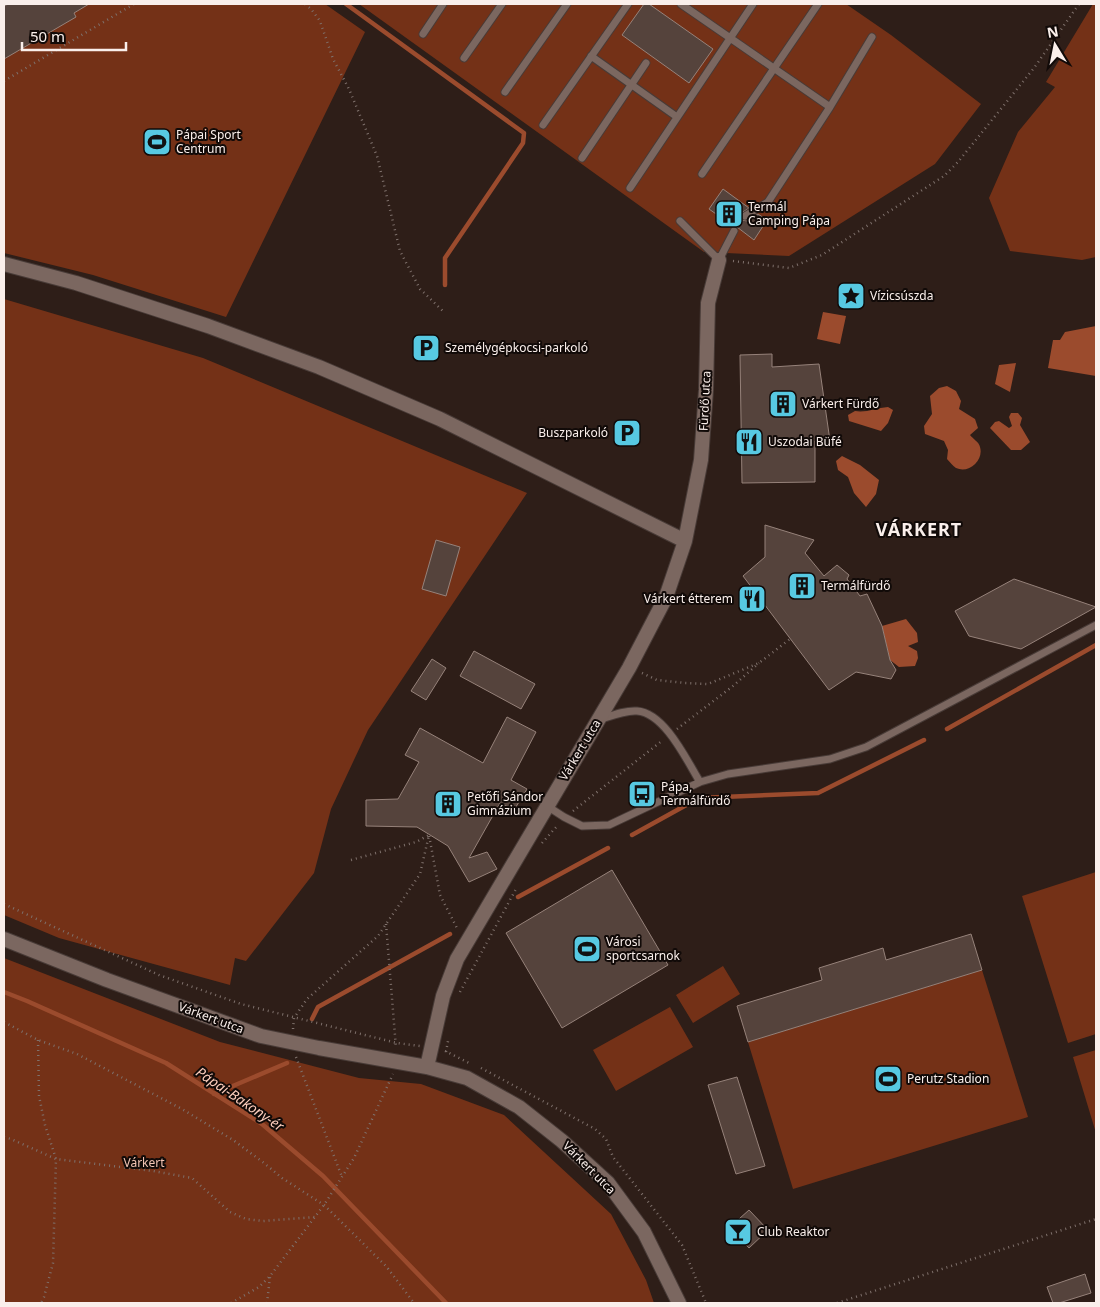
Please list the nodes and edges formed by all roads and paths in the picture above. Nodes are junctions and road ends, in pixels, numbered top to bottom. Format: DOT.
graph roads {
  1 [pos="134,4"];
  2 [pos="305,4"];
  3 [pos="443,4"];
  4 [pos="502,4"];
  5 [pos="567,4"];
  6 [pos="628,4"];
  7 [pos="680,4"];
  8 [pos="753,4"];
  9 [pos="818,4"];
  10 [pos="1079,4"];
  11 [pos="689,6"];
  12 [pos="423,34"];
  13 [pos="729,37"];
  14 [pos="872,37"];
  15 [pos="592,56"];
  16 [pos="464,58"];
  17 [pos="646,63"];
  18 [pos="774,68"];
  19 [pos="4,81"];
  20 [pos="631,84"];
  21 [pos="505,92"];
  22 [pos="830,107"];
  23 [pos="677,117"];
  24 [pos="543,125"];
  25 [pos="582,158"];
  26 [pos="702,174"];
  27 [pos="630,188"];
  28 [pos="745,216"];
  29 [pos="680,221"];
  30 [pos="734,232"];
  31 [pos="719,260"];
  32 [pos="4,264"];
  33 [pos="445,313"];
  34 [pos="685,541"];
  35 [pos="1096,625"];
  36 [pos="790,639"];
  37 [pos="759,663"];
  38 [pos="629,668"];
  39 [pos="597,720"];
  40 [pos="670,734"];
  41 [pos="700,782"];
  42 [pos="546,806"];
  43 [pos="564,818"];
  44 [pos="429,835"];
  45 [pos="539,848"];
  46 [pos="351,860"];
  47 [pos="520,881"];
  48 [pos="386,924"];
  49 [pos="4,939"];
  50 [pos="466,945"];
  51 [pos="460,993"];
  52 [pos="4,1022"];
  53 [pos="450,1034"];
  54 [pos="38,1040"];
  55 [pos="293,1043"];
  56 [pos="446,1052"];
  57 [pos="395,1062"];
  58 [pos="427,1067"];
  59 [pos="4,1137"];
  60 [pos="56,1159"];
  61 [pos="342,1177"];
  62 [pos="324,1205"];
  63 [pos="315,1217"];
  64 [pos="1096,1219"];
  65 [pos="270,1276"];
  66 [pos="41,1303"];
  67 [pos="231,1303"];
  68 [pos="267,1303"];
  69 [pos="414,1303"];
  70 [pos="679,1303"];
  71 [pos="837,1303"];
  1 -- 19 [label="path"];
  2 -- 33 [label="path"];
  3 -- 12 [label="lane"];
  4 -- 16 [label="lane"];
  5 -- 21 [label="lane"];
  6 -- 15 [label="lane"];
  7 -- 11 [label="lane"];
  8 -- 13 [label="lane"];
  9 -- 18 [label="lane"];
  10 -- 31 [label="path"];
  11 -- 13 [label="lane"];
  13 -- 18 [label="lane"];
  13 -- 23 [label="lane"];
  14 -- 22 [label="lane"];
  15 -- 20 [label="lane"];
  15 -- 24 [label="lane"];
  17 -- 20 [label="lane"];
  18 -- 22 [label="lane"];
  18 -- 26 [label="lane"];
  20 -- 23 [label="lane"];
  20 -- 25 [label="lane"];
  22 -- 28 [label="lane"];
  23 -- 27 [label="lane"];
  29 -- 31 [label="lane"];
  30 -- 31 [label="lane"];
  31 -- 34 [label="street, Fürdő utca"];
  32 -- 34 [label="street"];
  34 -- 38 [label="street, Várkert utca"];
  35 -- 41 [label="lane"];
  36 -- 37 [label="path"];
  37 -- 38 [label="path"];
  37 -- 40 [label="path"];
  38 -- 39 [label="street, Várkert utca"];
  39 -- 40 [label="lane"];
  39 -- 42 [label="street, Várkert utca"];
  40 -- 41 [label="lane"];
  40 -- 43 [label="path"];
  41 -- 43 [label="lane"];
  42 -- 43 [label="lane"];
  42 -- 50 [label="street, Várkert utca"];
  43 -- 45 [label="path"];
  44 -- 46 [label="path"];
  44 -- 48 [label="path"];
  44 -- 50 [label="path"];
  47 -- 51 [label="path"];
  48 -- 55 [label="path"];
  48 -- 57 [label="path"];
  49 -- 55 [label="street, Várkert utca"];
  50 -- 58 [label="street, Várkert utca"];
  52 -- 54 [label="path"];
  53 -- 56 [label="path"];
  54 -- 60 [label="path"];
  54 -- 62 [label="path"];
  55 -- 57 [label="street, Várkert utca"];
  55 -- 61 [label="path"];
  57 -- 58 [label="street, Várkert utca"];
  57 -- 61 [label="path"];
  58 -- 70 [label="street, Várkert utca"];
  59 -- 60 [label="path"];
  60 -- 63 [label="path"];
  60 -- 66 [label="path"];
  61 -- 62 [label="path"];
  62 -- 63 [label="path"];
  62 -- 69 [label="path"];
  63 -- 65 [label="path"];
  64 -- 71 [label="path"];
  65 -- 67 [label="path"];
  65 -- 68 [label="path"];
}
